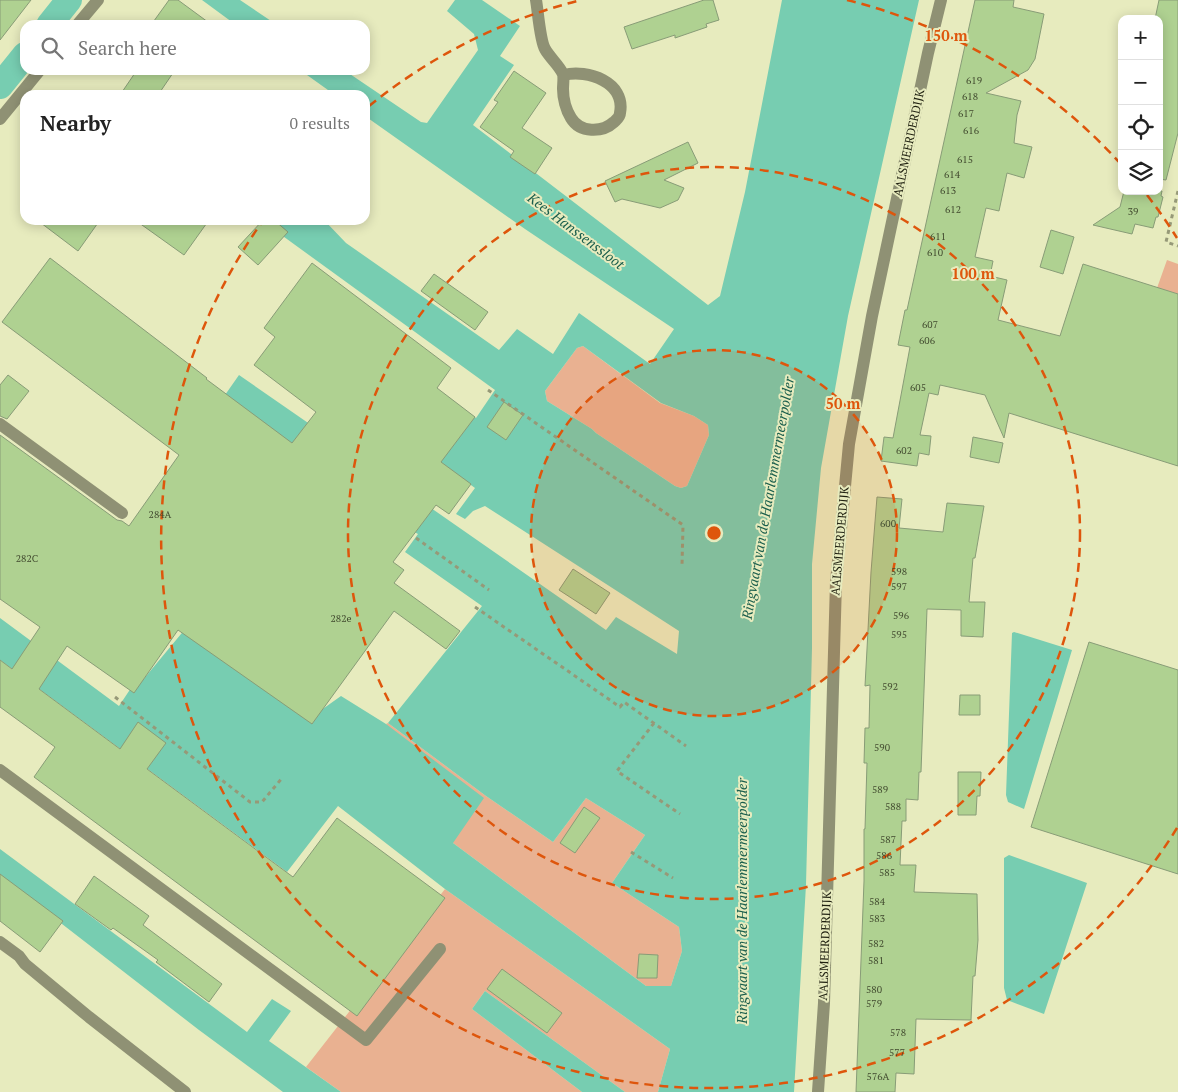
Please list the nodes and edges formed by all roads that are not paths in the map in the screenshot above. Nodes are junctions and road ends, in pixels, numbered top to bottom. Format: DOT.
graph roads {
  1 [pos="98,0"];
  2 [pos="536,0"];
  3 [pos="941,0"];
  4 [pos="81,20"];
  5 [pos="36,75"];
  6 [pos="564,75"];
  7 [pos="24,90"];
  8 [pos="20,94"];
  9 [pos="0,119"];
  10 [pos="0,424"];
  11 [pos="122,513"];
  12 [pos="0,770"];
  13 [pos="0,942"];
  14 [pos="440,949"];
  15 [pos="185,1092"];
  16 [pos="818,1092"];
  1 -- 4 [label="street"];
  2 -- 6 [label="street"];
  3 -- 16 [label="street, AALSMEERDERDIJK"];
  5 -- 7 [label="street"];
  6 -- 6 [label="street"];
  8 -- 9 [label="street"];
  10 -- 11 [label="street"];
  12 -- 14 [label="street"];
  13 -- 15 [label="street"];
}
